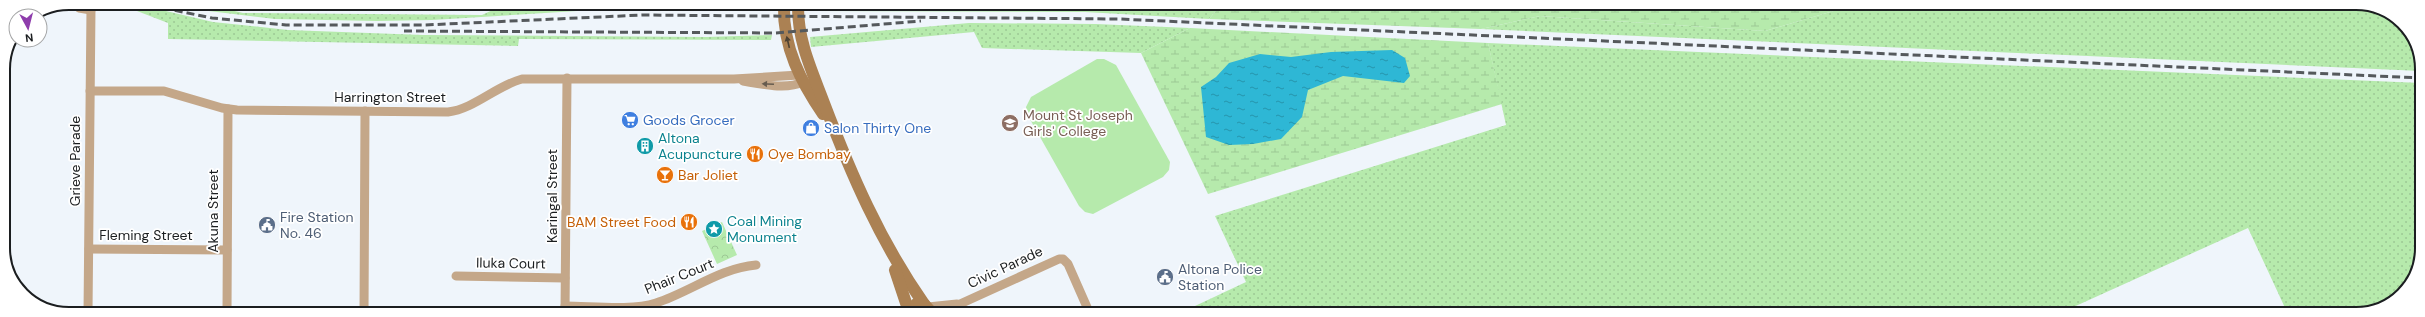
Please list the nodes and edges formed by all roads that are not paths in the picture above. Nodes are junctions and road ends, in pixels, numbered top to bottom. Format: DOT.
graph roads {
  1 [pos="90,10"];
  2 [pos="784,10"];
  3 [pos="798,10"];
  4 [pos="813,74"];
  5 [pos="566,78"];
  6 [pos="801,78"];
  7 [pos="90,91"];
  8 [pos="228,109"];
  9 [pos="365,111"];
  10 [pos="832,127"];
  11 [pos="89,249"];
  12 [pos="227,250"];
  13 [pos="889,252"];
  14 [pos="756,265"];
  15 [pos="456,276"];
  16 [pos="565,278"];
  17 [pos="960,304"];
  18 [pos="88,307"];
  19 [pos="227,307"];
  20 [pos="364,307"];
  21 [pos="565,307"];
  22 [pos="615,307"];
  23 [pos="905,307"];
  24 [pos="911,307"];
  25 [pos="925,307"];
  26 [pos="927,307"];
  27 [pos="936,307"];
  28 [pos="956,307"];
  29 [pos="1087,307"];
  1 -- 7 [label="street, Grieve Parade"];
  6 -- 2 [label="main road, one-way"];
  3 -- 4 [label="main road"];
  4 -- 6 [label="main road"];
  4 -- 10 [label="main road"];
  5 -- 6 [label="street, Harrington Street"];
  5 -- 9 [label="street, Harrington Street"];
  5 -- 16 [label="street, Karingal Street"];
  6 -- 10 [label="main road"];
  7 -- 8 [label="street, Harrington Street"];
  7 -- 11 [label="street, Grieve Parade"];
  8 -- 9 [label="street, Harrington Street"];
  8 -- 12 [label="street, Akuna Street"];
  9 -- 20 [label="street"];
  10 -- 13 [label="main road"];
  11 -- 12 [label="street, Fleming Street"];
  11 -- 18 [label="street, Grieve Parade"];
  12 -- 19 [label="street, Akuna Street"];
  13 -- 23 [label="main road"];
  13 -- 26 [label="main road"];
  14 -- 22 [label="street, Phair Court"];
  15 -- 16 [label="street, Iluka Court"];
  16 -- 21 [label="street, Karingal Street"];
  17 -- 27 [label="street, Civic Parade"];
  17 -- 28 [label="street, Civic Parade"];
  17 -- 29 [label="street, Civic Parade"];
  24 -- 25 [label="main road"];
}
